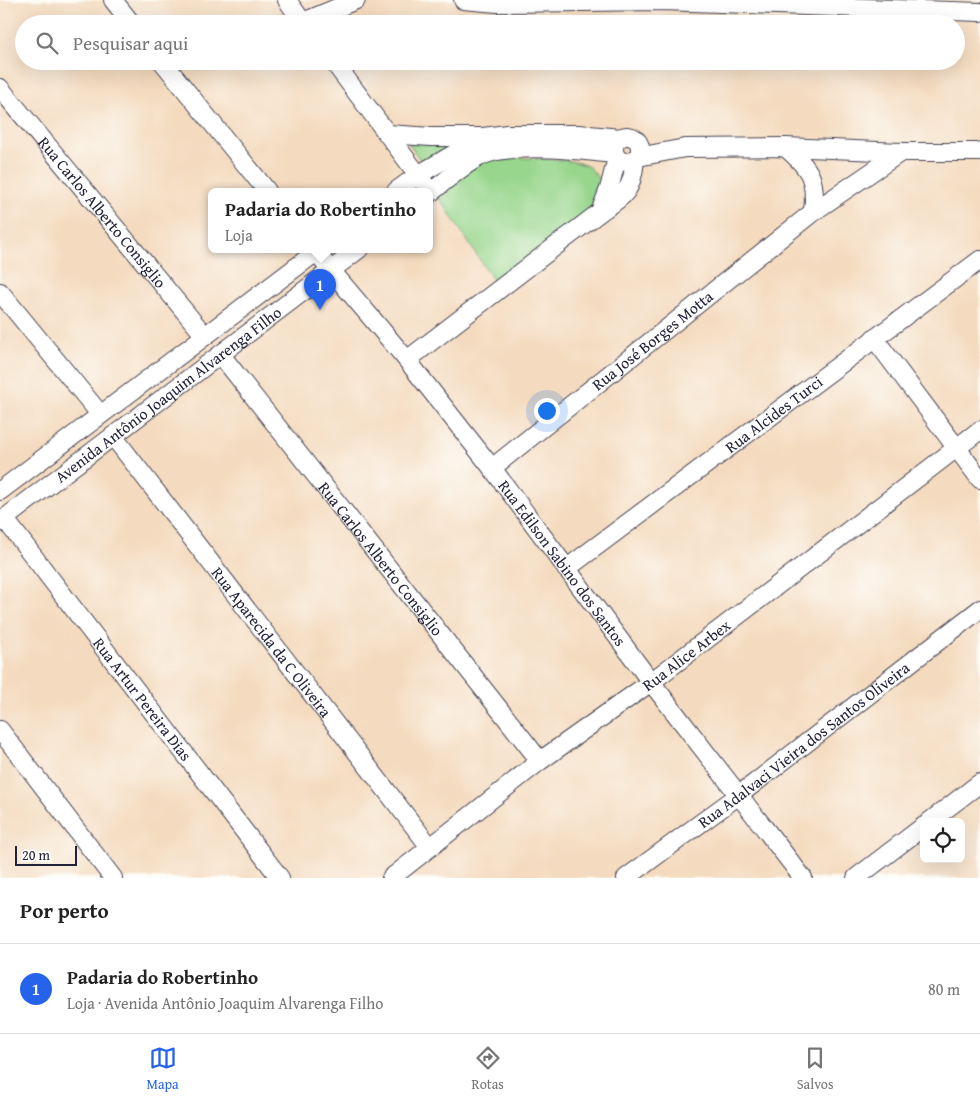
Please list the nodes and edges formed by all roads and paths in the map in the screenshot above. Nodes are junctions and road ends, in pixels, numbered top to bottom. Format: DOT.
graph roads {
  1 [pos="113,0"];
  2 [pos="287,0"];
  3 [pos="356,0"];
  4 [pos="463,0"];
  5 [pos="499,1"];
  6 [pos="592,1"];
  7 [pos="980,12"];
  8 [pos="125,15"];
  9 [pos="298,15"];
  10 [pos="322,15"];
  11 [pos="169,70"];
  12 [pos="340,70"];
  13 [pos="0,88"];
  14 [pos="388,134"];
  15 [pos="483,137"];
  16 [pos="576,142"];
  17 [pos="622,147"];
  18 [pos="785,147"];
  19 [pos="685,148"];
  20 [pos="901,152"];
  21 [pos="980,152"];
  22 [pos="636,159"];
  23 [pos="418,175"];
  24 [pos="265,188"];
  25 [pos="400,188"];
  26 [pos="427,188"];
  27 [pos="433,191"];
  28 [pos="600,212"];
  29 [pos="813,212"];
  30 [pos="312,253"];
  31 [pos="318,253"];
  32 [pos="354,253"];
  33 [pos="980,260"];
  34 [pos="331,271"];
  35 [pos="0,292"];
  36 [pos="205,336"];
  37 [pos="874,338"];
  38 [pos="221,355"];
  39 [pos="407,360"];
  40 [pos="100,414"];
  41 [pos="980,430"];
  42 [pos="113,436"];
  43 [pos="956,448"];
  44 [pos="492,468"];
  45 [pos="980,479"];
  46 [pos="0,491"];
  47 [pos="2,520"];
  48 [pos="566,569"];
  49 [pos="980,609"];
  50 [pos="651,682"];
  51 [pos="0,730"];
  52 [pos="540,761"];
  53 [pos="980,783"];
  54 [pos="739,795"];
  55 [pos="935,818"];
  56 [pos="920,829"];
  57 [pos="430,847"];
  58 [pos="113,878"];
  59 [pos="280,878"];
  60 [pos="391,878"];
  61 [pos="626,878"];
  62 [pos="803,878"];
  63 [pos="856,878"];
  1 -- 8 [label="street"];
  2 -- 9 [label="street"];
  3 -- 10 [label="street"];
  4 -- 5 [label="street"];
  5 -- 6 [label="street"];
  6 -- 7 [label="street"];
  11 -- 24 [label="street"];
  12 -- 14 [label="street"];
  13 -- 36 [label="street, Rua Carlos Alberto Consiglio"];
  14 -- 15 [label="street"];
  14 -- 23 [label="street"];
  15 -- 16 [label="street"];
  15 -- 23 [label="street"];
  16 -- 17 [label="street"];
  16 -- 27 [label="street"];
  17 -- 19 [label="street"];
  17 -- 22 [label="street"];
  17 -- 28 [label="street"];
  18 -- 19 [label="street"];
  18 -- 20 [label="street"];
  18 -- 29 [label="street"];
  19 -- 22 [label="street"];
  20 -- 21 [label="street"];
  20 -- 29 [label="street, Rua José Borges Motta"];
  22 -- 28 [label="street"];
  23 -- 25 [label="street"];
  23 -- 26 [label="street"];
  28 -- 39 [label="street"];
  29 -- 44 [label="street, Rua José Borges Motta"];
  30 -- 36 [label="street, Avenida Antônio Joaquim Alvarenga Filho"];
  31 -- 34 [label="street, Rua Edilson Sabino dos Santos"];
  32 -- 34 [label="street, Avenida Antônio Joaquim Alvarenga Filho"];
  33 -- 37 [label="street, Rua Alcides Turci"];
  34 -- 38 [label="street, Avenida Antônio Joaquim Alvarenga Filho"];
  34 -- 39 [label="street, Rua Edilson Sabino dos Santos"];
  35 -- 40 [label="street"];
  36 -- 40 [label="street, Avenida Antônio Joaquim Alvarenga Filho"];
  37 -- 43 [label="street"];
  37 -- 48 [label="street, Rua Alcides Turci"];
  38 -- 42 [label="street, Avenida Antônio Joaquim Alvarenga Filho"];
  38 -- 52 [label="street, Rua Carlos Alberto Consiglio"];
  39 -- 44 [label="street, Rua Edilson Sabino dos Santos"];
  40 -- 46 [label="street, Avenida Antônio Joaquim Alvarenga Filho"];
  41 -- 43 [label="street, Rua Alice Arbex"];
  42 -- 47 [label="street, Avenida Antônio Joaquim Alvarenga Filho"];
  42 -- 57 [label="street, Rua Aparecida da C Oliveira"];
  43 -- 45 [label="street"];
  43 -- 50 [label="street, Rua Alice Arbex"];
  44 -- 48 [label="street, Rua Edilson Sabino dos Santos"];
  47 -- 59 [label="street, Rua Artur Pereira Dias"];
  48 -- 50 [label="street, Rua Edilson Sabino dos Santos"];
  49 -- 54 [label="street, Rua Adalvaci Vieira dos Santos Oliveira"];
  50 -- 52 [label="street, Rua Alice Arbex"];
  50 -- 54 [label="street, Rua Edilson Sabino dos Santos"];
  51 -- 58 [label="street"];
  52 -- 57 [label="street, Rua Alice Arbex"];
  53 -- 55 [label="street"];
  54 -- 61 [label="street, Rua Adalvaci Vieira dos Santos Oliveira"];
  54 -- 62 [label="street, Rua Edilson Sabino dos Santos"];
  56 -- 63 [label="street"];
  57 -- 60 [label="street, Rua Alice Arbex"];
}
